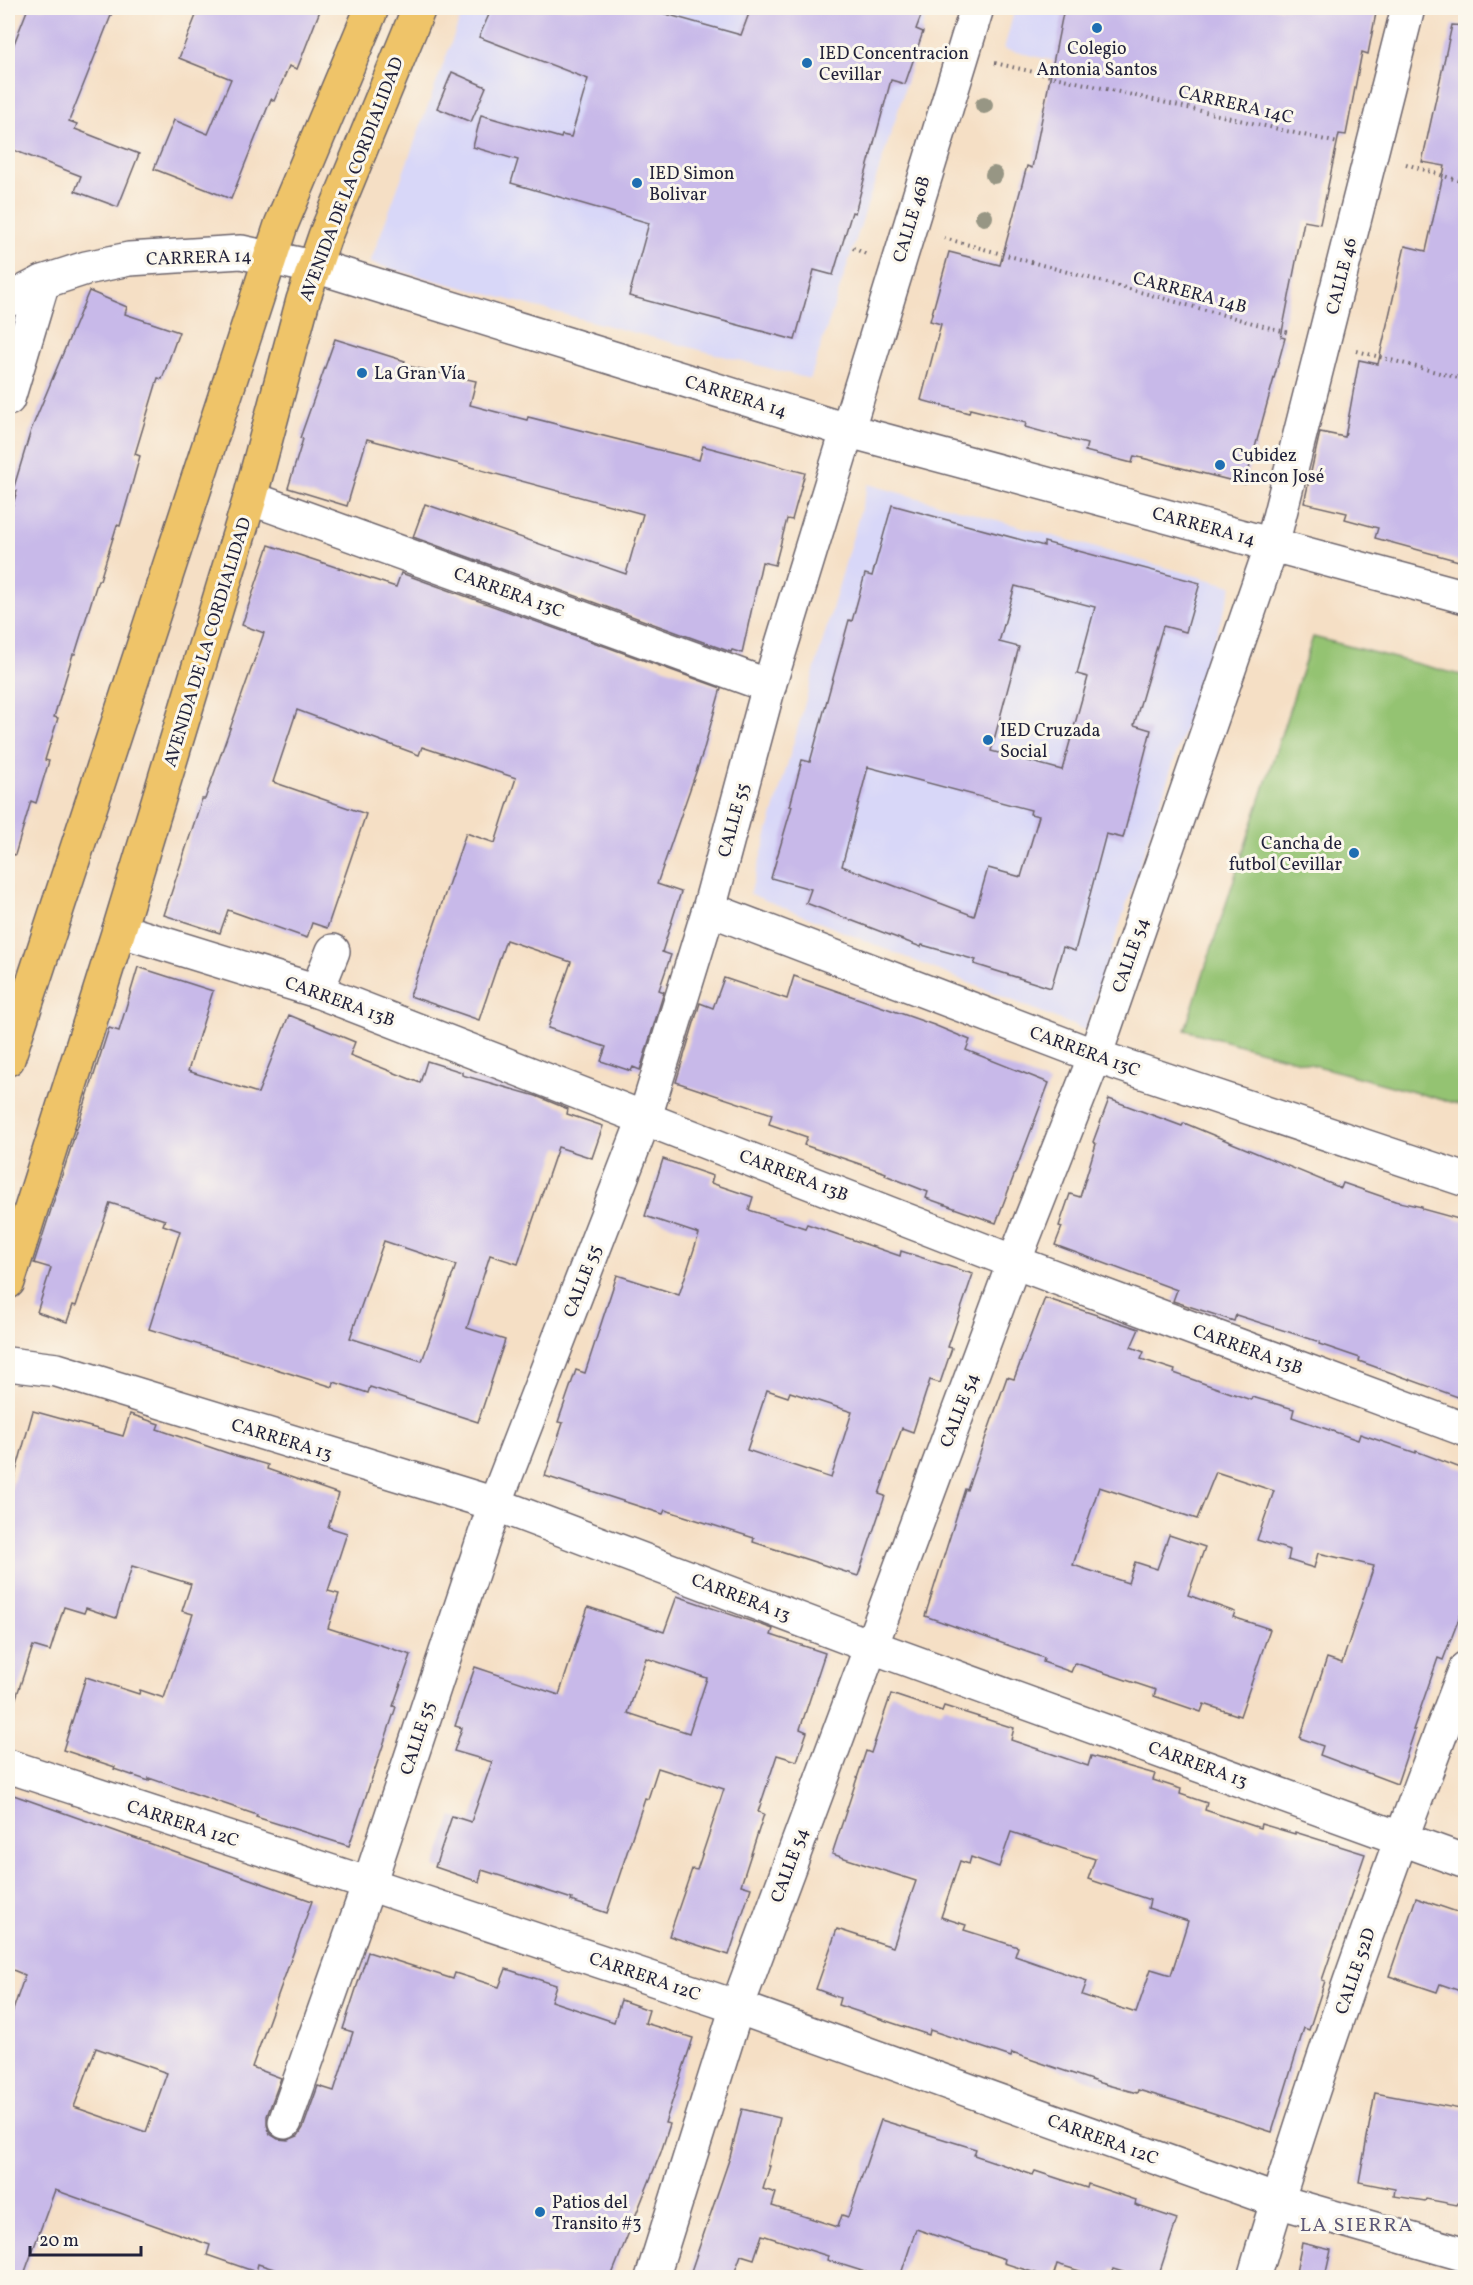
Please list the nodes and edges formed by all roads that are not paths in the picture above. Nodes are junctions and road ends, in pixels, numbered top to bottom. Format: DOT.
graph roads {
  1 [pos="372,8"];
  2 [pos="418,8"];
  3 [pos="977,8"];
  4 [pos="1408,8"];
  5 [pos="270,257"];
  6 [pos="314,267"];
  7 [pos="44,282"];
  8 [pos="8,300"];
  9 [pos="8,399"];
  10 [pos="846,430"];
  11 [pos="250,498"];
  12 [pos="1272,545"];
  13 [pos="1466,597"];
  14 [pos="768,686"];
  15 [pos="709,909"];
  16 [pos="119,930"];
  17 [pos="333,951"];
  18 [pos="317,991"];
  19 [pos="13,1024"];
  20 [pos="1095,1056"];
  21 [pos="8,1059"];
  22 [pos="645,1117"];
  23 [pos="1466,1179"];
  24 [pos="1014,1262"];
  25 [pos="8,1282"];
  26 [pos="8,1364"];
  27 [pos="1466,1430"];
  28 [pos="495,1504"];
  29 [pos="870,1646"];
  30 [pos="1466,1668"];
  31 [pos="8,1766"];
  32 [pos="1400,1837"];
  33 [pos="1466,1862"];
  34 [pos="369,1884"];
  35 [pos="737,2007"];
  36 [pos="285,2122"];
  37 [pos="1277,2201"];
  38 [pos="1466,2255"];
  39 [pos="652,2277"];
  40 [pos="1254,2277"];
  1 -- 5 [label="main road"];
  2 -- 6 [label="main road, AVENIDA DE LA CORDIALIDAD"];
  3 -- 10 [label="street, CALLE 46B"];
  4 -- 12 [label="street, CALLE 46"];
  5 -- 6 [label="street, CARRERA 14"];
  5 -- 7 [label="street, CARRERA 14"];
  5 -- 19 [label="main road"];
  6 -- 10 [label="street, CARRERA 14"];
  6 -- 11 [label="main road, AVENIDA DE LA CORDIALIDAD"];
  7 -- 8 [label="street, CARRERA 14"];
  7 -- 9 [label="street"];
  10 -- 12 [label="street, CARRERA 14"];
  10 -- 14 [label="street, CALLE 55"];
  11 -- 14 [label="street, CARRERA 13C"];
  11 -- 16 [label="main road, AVENIDA DE LA CORDIALIDAD"];
  12 -- 13 [label="street, CARRERA 14"];
  12 -- 20 [label="street, CALLE 54"];
  14 -- 15 [label="street, CALLE 55"];
  15 -- 20 [label="street, CARRERA 13C"];
  15 -- 22 [label="street, CALLE 55"];
  16 -- 18 [label="street, CARRERA 13B"];
  16 -- 25 [label="main road, AVENIDA DE LA CORDIALIDAD"];
  17 -- 18 [label="street"];
  18 -- 22 [label="street, CARRERA 13B"];
  19 -- 21 [label="main road"];
  20 -- 23 [label="street, CARRERA 13C"];
  20 -- 24 [label="street, CALLE 54"];
  22 -- 24 [label="street, CARRERA 13B"];
  22 -- 28 [label="street, CALLE 55"];
  24 -- 27 [label="street, CARRERA 13B"];
  24 -- 29 [label="street, CALLE 54"];
  26 -- 28 [label="street, CARRERA 13"];
  28 -- 29 [label="street, CARRERA 13"];
  28 -- 34 [label="street, CALLE 55"];
  29 -- 32 [label="street, CARRERA 13"];
  29 -- 35 [label="street, CALLE 54"];
  30 -- 32 [label="street, CALLE 52D"];
  31 -- 34 [label="street, CARRERA 12C"];
  32 -- 33 [label="street, CARRERA 13"];
  32 -- 37 [label="street, CALLE 52D"];
  34 -- 35 [label="street, CARRERA 12C"];
  34 -- 36 [label="street, CALLE 55"];
  35 -- 37 [label="street, CARRERA 12C"];
  35 -- 39 [label="street, CALLE 54"];
  37 -- 38 [label="street, CARRERA 12C"];
  37 -- 40 [label="street, CALLE 52D"];
}
